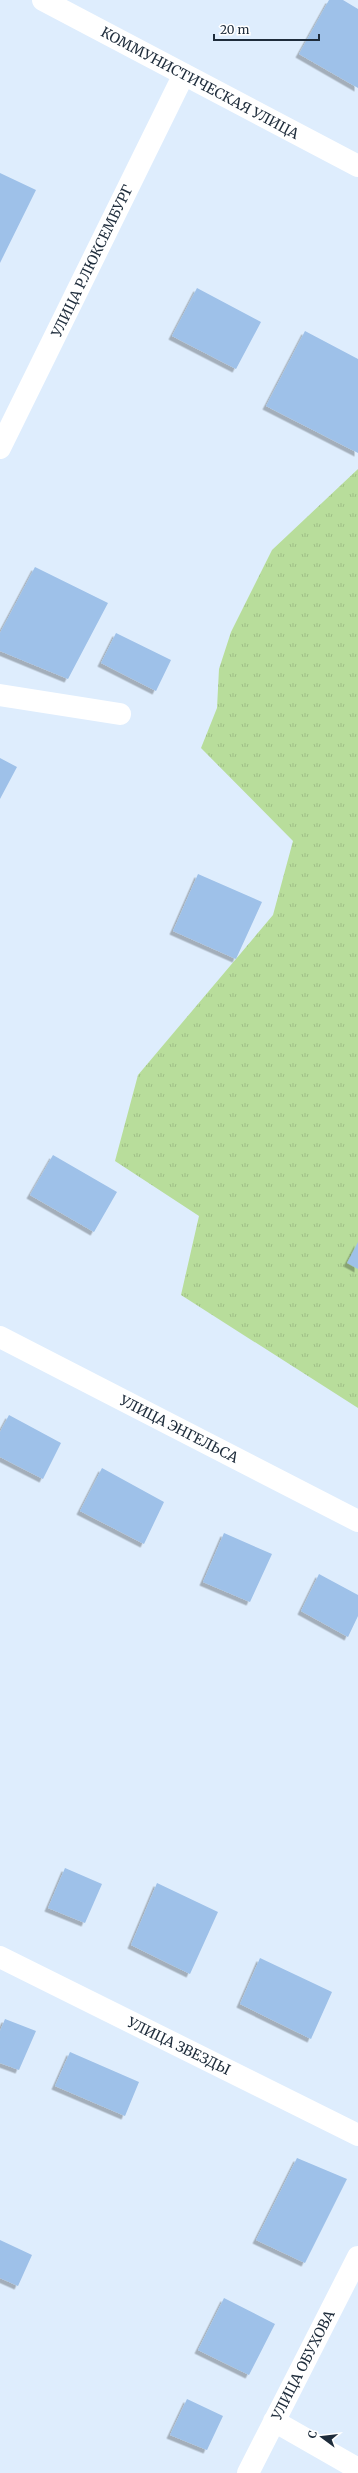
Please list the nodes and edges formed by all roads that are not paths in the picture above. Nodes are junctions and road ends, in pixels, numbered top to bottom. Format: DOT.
graph roads {
  1 [pos="43,0"];
  2 [pos="184,74"];
  3 [pos="358,166"];
  4 [pos="0,448"];
  5 [pos="0,695"];
  6 [pos="120,714"];
  7 [pos="0,1337"];
  8 [pos="358,1521"];
  9 [pos="0,1956"];
  10 [pos="358,2135"];
  11 [pos="358,2257"];
  12 [pos="274,2422"];
  13 [pos="358,2469"];
  14 [pos="248,2473"];
  1 -- 2 [label="street, КОММУНИСТИЧЕСКАЯ УЛИЦА"];
  2 -- 3 [label="street, КОММУНИСТИЧЕСКАЯ УЛИЦА"];
  2 -- 4 [label="street, УЛИЦА Р.ЛЮКСЕМБУРГ"];
  5 -- 6 [label="street"];
  7 -- 8 [label="street, УЛИЦА ЭНГЕЛЬСА"];
  9 -- 10 [label="street, УЛИЦА ЗВЕЗДЫ"];
  11 -- 12 [label="street, УЛИЦА ОБУХОВА"];
  12 -- 13 [label="street"];
  12 -- 14 [label="street, УЛИЦА ОБУХОВА"];
}
